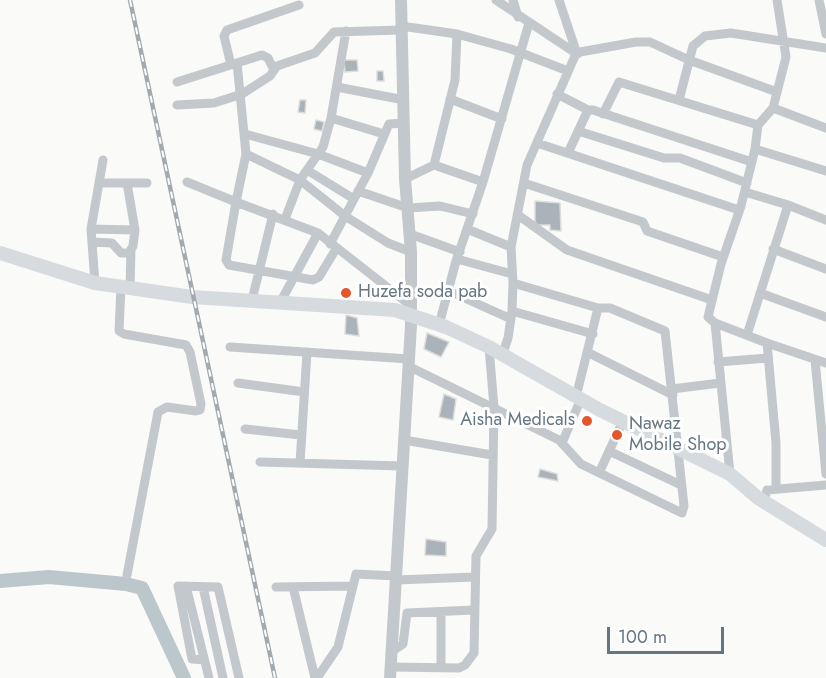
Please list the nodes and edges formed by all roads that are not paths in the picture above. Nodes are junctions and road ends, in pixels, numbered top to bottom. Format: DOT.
graph roads {
  1 [pos="401,0"];
  2 [pos="496,0"];
  3 [pos="513,0"];
  4 [pos="559,0"];
  5 [pos="777,0"];
  6 [pos="819,0"];
  7 [pos="299,5"];
  8 [pos="824,10"];
  9 [pos="518,17"];
  10 [pos="529,23"];
  11 [pos="401,28"];
  12 [pos="346,31"];
  13 [pos="457,34"];
  14 [pos="826,34"];
  15 [pos="784,41"];
  16 [pos="826,48"];
  17 [pos="520,53"];
  18 [pos="577,54"];
  19 [pos="689,60"];
  20 [pos="234,64"];
  21 [pos="274,70"];
  22 [pos="568,71"];
  23 [pos="177,82"];
  24 [pos="337,87"];
  25 [pos="777,92"];
  26 [pos="242,94"];
  27 [pos="557,94"];
  28 [pos="450,99"];
  29 [pos="404,100"];
  30 [pos="679,100"];
  31 [pos="177,105"];
  32 [pos="773,108"];
  33 [pos="588,110"];
  34 [pos="603,114"];
  35 [pos="331,118"];
  36 [pos="502,119"];
  37 [pos="404,123"];
  38 [pos="759,125"];
  39 [pos="826,128"];
  40 [pos="578,131"];
  41 [pos="245,134"];
  42 [pos="384,134"];
  43 [pos="537,143"];
  44 [pos="755,149"];
  45 [pos="568,153"];
  46 [pos="246,154"];
  47 [pos="318,154"];
  48 [pos="103,160"];
  49 [pos="752,162"];
  50 [pos="434,165"];
  51 [pos="307,170"];
  52 [pos="826,171"];
  53 [pos="368,173"];
  54 [pos="300,180"];
  55 [pos="405,180"];
  56 [pos="187,182"];
  57 [pos="483,182"];
  58 [pos="101,183"];
  59 [pos="127,183"];
  60 [pos="147,183"];
  61 [pos="524,183"];
  62 [pos="746,187"];
  63 [pos="356,195"];
  64 [pos="236,202"];
  65 [pos="788,205"];
  66 [pos="408,208"];
  67 [pos="739,210"];
  68 [pos="273,214"];
  69 [pos="473,214"];
  70 [pos="518,215"];
  71 [pos="345,216"];
  72 [pos="285,219"];
  73 [pos="826,220"];
  74 [pos="91,229"];
  75 [pos="467,229"];
  76 [pos="135,230"];
  77 [pos="318,233"];
  78 [pos="410,234"];
  79 [pos="92,242"];
  80 [pos="333,246"];
  81 [pos="511,246"];
  82 [pos="131,249"];
  83 [pos="773,249"];
  84 [pos="411,252"];
  85 [pos="0,253"];
  86 [pos="458,256"];
  87 [pos="723,256"];
  88 [pos="826,269"];
  89 [pos="257,270"];
  90 [pos="294,276"];
  91 [pos="513,278"];
  92 [pos="95,283"];
  93 [pos="126,287"];
  94 [pos="449,291"];
  95 [pos="760,293"];
  96 [pos="252,300"];
  97 [pos="712,300"];
  98 [pos="281,301"];
  99 [pos="598,308"];
  100 [pos="410,310"];
  101 [pos="512,315"];
  102 [pos="826,317"];
  103 [pos="715,323"];
  104 [pos="439,325"];
  105 [pos="593,334"];
  106 [pos="747,335"];
  107 [pos="767,343"];
  108 [pos="230,347"];
  109 [pos="489,347"];
  110 [pos="307,352"];
  111 [pos="589,353"];
  112 [pos="502,356"];
  113 [pos="768,358"];
  114 [pos="815,360"];
  115 [pos="409,362"];
  116 [pos="718,362"];
  117 [pos="826,363"];
  118 [pos="238,383"];
  119 [pos="720,383"];
  120 [pos="304,392"];
  121 [pos="672,392"];
  122 [pos="578,398"];
  123 [pos="494,406"];
  124 [pos="623,421"];
  125 [pos="245,429"];
  126 [pos="302,435"];
  127 [pos="404,440"];
  128 [pos="562,443"];
  129 [pos="676,448"];
  130 [pos="609,451"];
  131 [pos="492,455"];
  132 [pos="260,462"];
  133 [pos="300,463"];
  134 [pos="402,466"];
  135 [pos="599,473"];
  136 [pos="730,474"];
  137 [pos="826,474"];
  138 [pos="826,484"];
  139 [pos="681,485"];
  140 [pos="776,489"];
  141 [pos="764,502"];
  142 [pos="826,540"];
  143 [pos="127,575"];
  144 [pos="474,577"];
  145 [pos="396,578"];
  146 [pos="203,586"];
  147 [pos="352,586"];
  148 [pos="276,587"];
  149 [pos="293,587"];
  150 [pos="474,610"];
  151 [pos="441,612"];
  152 [pos="392,652"];
  153 [pos="441,667"];
  154 [pos="390,672"];
  155 [pos="209,678"];
  156 [pos="223,678"];
  157 [pos="239,678"];
  158 [pos="316,678"];
  1 -- 11 [label="street"];
  2 -- 9 [label="street"];
  3 -- 9 [label="street"];
  4 -- 18 [label="street"];
  5 -- 15 [label="street"];
  6 -- 8 [label="street"];
  7 -- 20 [label="street"];
  8 -- 14 [label="street"];
  9 -- 10 [label="street"];
  10 -- 17 [label="street"];
  10 -- 18 [label="street"];
  11 -- 12 [label="street"];
  11 -- 13 [label="street"];
  11 -- 29 [label="street"];
  12 -- 21 [label="street"];
  12 -- 24 [label="street"];
  13 -- 17 [label="street"];
  13 -- 28 [label="street"];
  15 -- 16 [label="street"];
  15 -- 19 [label="street"];
  15 -- 25 [label="street"];
  17 -- 22 [label="street"];
  17 -- 36 [label="street"];
  18 -- 19 [label="street"];
  18 -- 22 [label="street"];
  19 -- 25 [label="street"];
  19 -- 30 [label="street"];
  20 -- 21 [label="street"];
  20 -- 23 [label="street"];
  20 -- 26 [label="street"];
  21 -- 26 [label="street"];
  22 -- 27 [label="street"];
  24 -- 29 [label="street"];
  24 -- 35 [label="street"];
  25 -- 32 [label="street"];
  26 -- 31 [label="street"];
  26 -- 41 [label="street"];
  27 -- 33 [label="street"];
  27 -- 43 [label="street"];
  28 -- 36 [label="street"];
  28 -- 50 [label="street"];
  29 -- 37 [label="street"];
  30 -- 34 [label="street"];
  30 -- 38 [label="street"];
  32 -- 38 [label="street"];
  32 -- 39 [label="street"];
  33 -- 34 [label="street"];
  33 -- 40 [label="street"];
  34 -- 49 [label="street"];
  35 -- 42 [label="street"];
  35 -- 47 [label="street"];
  36 -- 57 [label="street"];
  37 -- 42 [label="street"];
  37 -- 55 [label="street"];
  38 -- 44 [label="street"];
  40 -- 45 [label="street"];
  40 -- 62 [label="street"];
  41 -- 46 [label="street"];
  41 -- 47 [label="street"];
  42 -- 53 [label="street"];
  43 -- 45 [label="street"];
  43 -- 61 [label="street"];
  44 -- 49 [label="street"];
  44 -- 52 [label="street"];
  45 -- 67 [label="street"];
  46 -- 54 [label="street"];
  46 -- 64 [label="street"];
  47 -- 51 [label="street"];
  47 -- 53 [label="street"];
  48 -- 58 [label="street"];
  49 -- 62 [label="street"];
  50 -- 55 [label="street"];
  50 -- 57 [label="street"];
  51 -- 54 [label="street"];
  51 -- 63 [label="street"];
  53 -- 63 [label="street"];
  54 -- 71 [label="street"];
  54 -- 72 [label="street"];
  55 -- 66 [label="street"];
  56 -- 64 [label="street"];
  57 -- 69 [label="street"];
  58 -- 59 [label="street"];
  58 -- 74 [label="street"];
  59 -- 60 [label="street"];
  59 -- 76 [label="street"];
  61 -- 70 [label="street"];
  61 -- 87 [label="street"];
  62 -- 65 [label="street"];
  62 -- 67 [label="street"];
  63 -- 66 [label="street"];
  63 -- 71 [label="street"];
  64 -- 68 [label="street"];
  64 -- 89 [label="street"];
  65 -- 73 [label="street"];
  65 -- 83 [label="street"];
  66 -- 69 [label="street"];
  66 -- 78 [label="street"];
  67 -- 87 [label="street"];
  68 -- 72 [label="street"];
  68 -- 89 [label="street"];
  69 -- 75 [label="street"];
  70 -- 81 [label="street"];
  70 -- 97 [label="street"];
  71 -- 80 [label="street"];
  71 -- 84 [label="street"];
  72 -- 77 [label="street"];
  74 -- 76 [label="street"];
  74 -- 79 [label="street"];
  75 -- 81 [label="street"];
  75 -- 86 [label="street"];
  76 -- 82 [label="street"];
  77 -- 80 [label="street"];
  77 -- 90 [label="street"];
  78 -- 84 [label="street"];
  78 -- 86 [label="street"];
  79 -- 82 [label="street"];
  79 -- 92 [label="street"];
  80 -- 90 [label="street"];
  80 -- 100 [label="street"];
  81 -- 91 [label="street"];
  82 -- 93 [label="street"];
  83 -- 88 [label="street"];
  83 -- 95 [label="street"];
  84 -- 100 [label="street"];
  85 -- 92 [label="main road"];
  86 -- 91 [label="street"];
  86 -- 94 [label="street"];
  87 -- 97 [label="street"];
  89 -- 90 [label="street"];
  89 -- 96 [label="street"];
  90 -- 98 [label="street"];
  91 -- 99 [label="street"];
  91 -- 101 [label="street"];
  92 -- 93 [label="main road"];
  93 -- 96 [label="main road"];
  93 -- 143 [label="street"];
  94 -- 101 [label="street"];
  94 -- 104 [label="street"];
  95 -- 102 [label="street"];
  95 -- 106 [label="street"];
  96 -- 98 [label="main road"];
  97 -- 103 [label="street"];
  98 -- 100 [label="main road"];
  99 -- 105 [label="street"];
  99 -- 121 [label="street"];
  100 -- 104 [label="main road"];
  100 -- 115 [label="street"];
  101 -- 105 [label="street"];
  101 -- 112 [label="street"];
  103 -- 106 [label="street"];
  103 -- 116 [label="street"];
  104 -- 109 [label="main road"];
  105 -- 111 [label="street"];
  106 -- 107 [label="street"];
  107 -- 113 [label="street"];
  107 -- 114 [label="street"];
  108 -- 110 [label="street"];
  109 -- 112 [label="main road"];
  109 -- 123 [label="street"];
  110 -- 115 [label="street"];
  110 -- 120 [label="street"];
  111 -- 121 [label="street"];
  111 -- 122 [label="street"];
  112 -- 122 [label="main road"];
  113 -- 116 [label="street"];
  113 -- 140 [label="street"];
  114 -- 117 [label="street"];
  114 -- 137 [label="street"];
  115 -- 123 [label="street"];
  115 -- 127 [label="street"];
  116 -- 119 [label="street"];
  118 -- 120 [label="street"];
  119 -- 121 [label="street"];
  119 -- 136 [label="street"];
  120 -- 126 [label="street"];
  121 -- 129 [label="street"];
  122 -- 124 [label="main road"];
  122 -- 128 [label="street"];
  123 -- 128 [label="street"];
  123 -- 131 [label="street"];
  124 -- 129 [label="main road"];
  124 -- 130 [label="street"];
  125 -- 126 [label="street"];
  126 -- 133 [label="street"];
  127 -- 131 [label="street"];
  127 -- 134 [label="street"];
  128 -- 135 [label="street"];
  129 -- 136 [label="main road"];
  129 -- 139 [label="street"];
  130 -- 135 [label="street"];
  130 -- 139 [label="street"];
  131 -- 144 [label="street"];
  132 -- 133 [label="street"];
  133 -- 134 [label="street"];
  134 -- 145 [label="street"];
  135 -- 139 [label="street"];
  136 -- 141 [label="main road"];
  138 -- 140 [label="street"];
  140 -- 141 [label="street"];
  141 -- 142 [label="main road"];
  144 -- 145 [label="street"];
  144 -- 150 [label="street"];
  145 -- 147 [label="street"];
  145 -- 152 [label="street"];
  146 -- 155 [label="street"];
  146 -- 156 [label="street"];
  146 -- 157 [label="street"];
  147 -- 149 [label="street"];
  147 -- 158 [label="street"];
  148 -- 149 [label="street"];
  149 -- 158 [label="street"];
  150 -- 151 [label="street"];
  150 -- 153 [label="street"];
  151 -- 152 [label="street"];
  151 -- 153 [label="street"];
  152 -- 154 [label="street"];
  153 -- 154 [label="street"];
}
